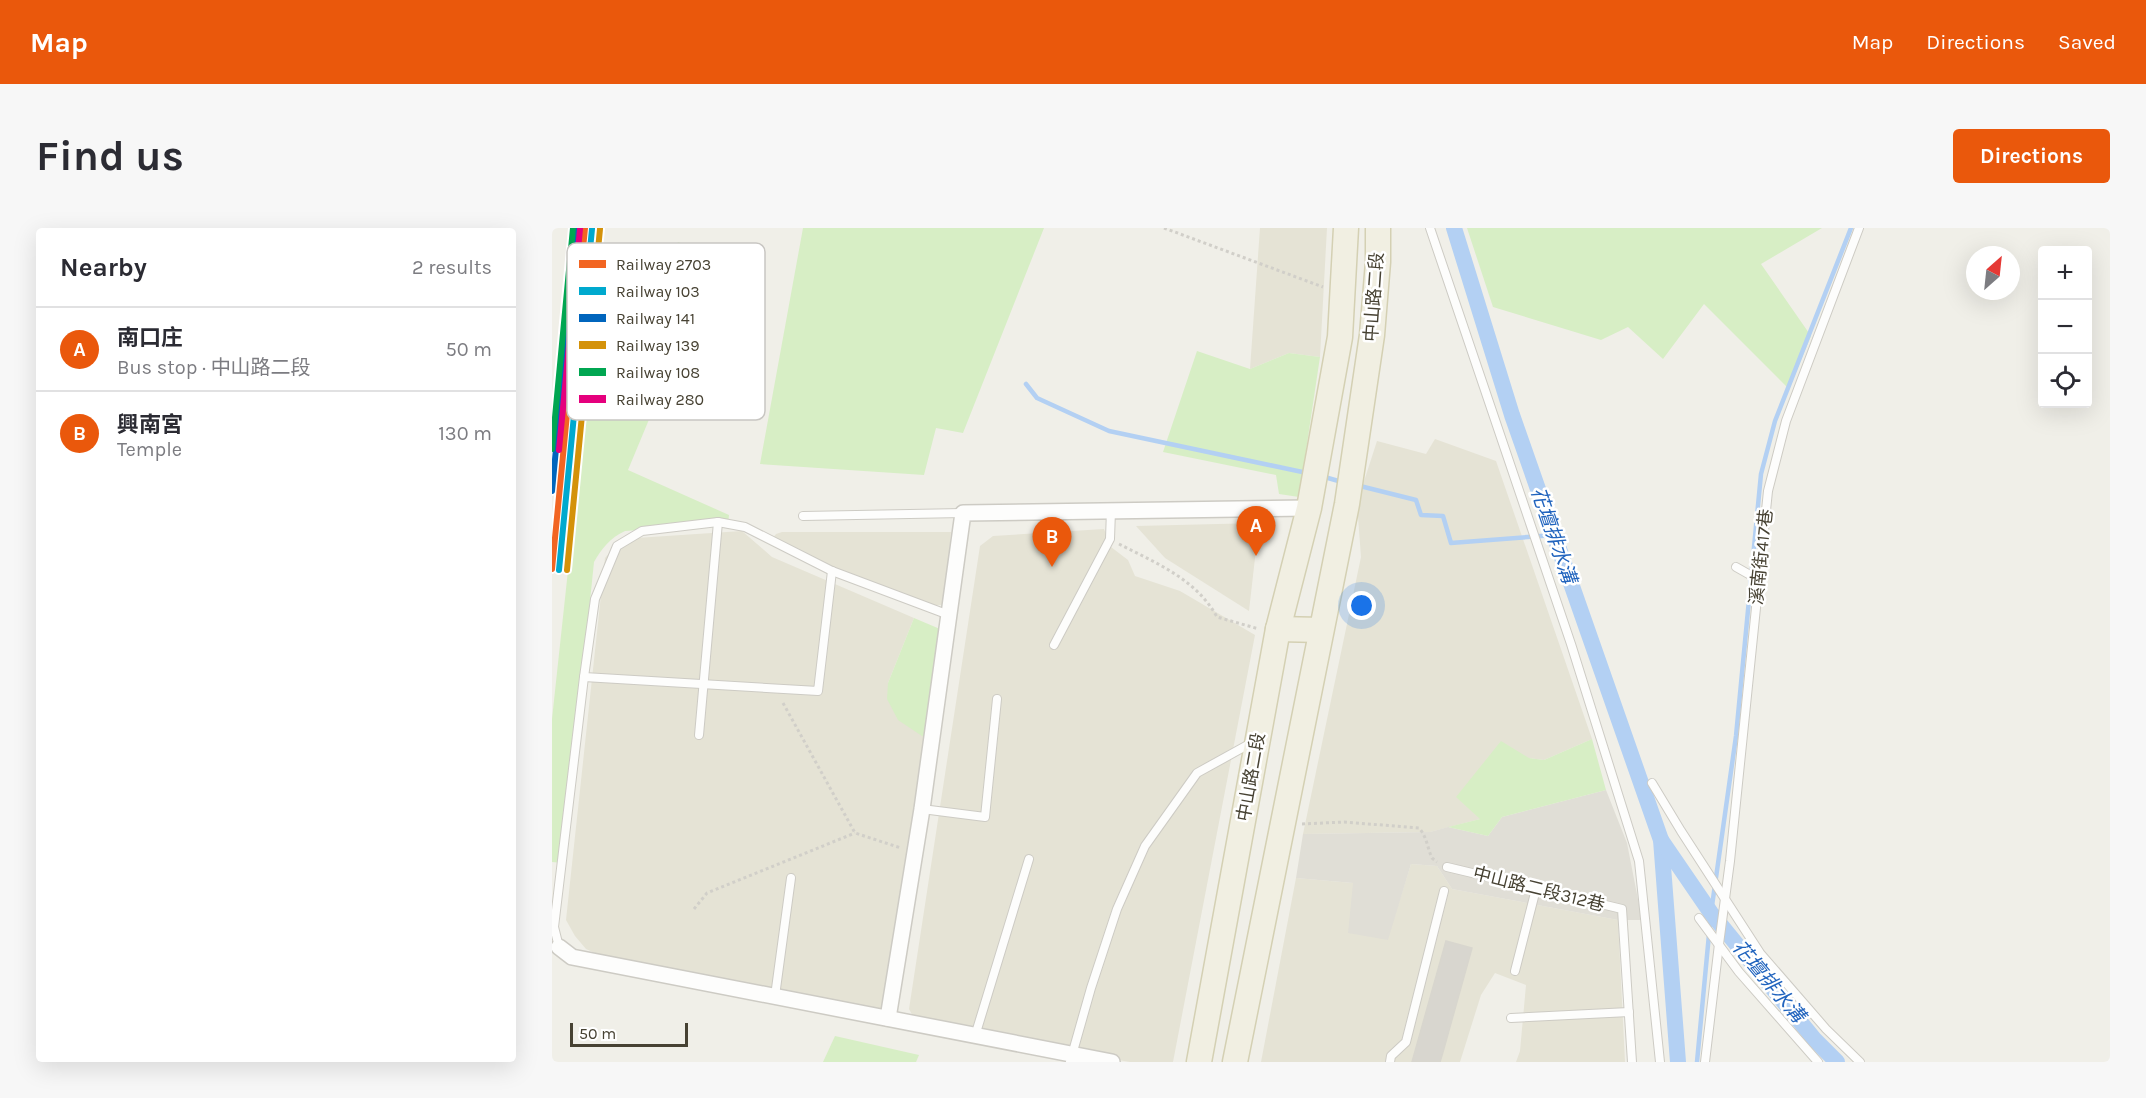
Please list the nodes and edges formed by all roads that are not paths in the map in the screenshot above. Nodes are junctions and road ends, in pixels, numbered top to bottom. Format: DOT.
graph roads {
  1 [pos="1346,228"];
  2 [pos="1378,228"];
  3 [pos="1430,228"];
  4 [pos="1859,228"];
  5 [pos="1310,501"];
  6 [pos="1112,510"];
  7 [pos="963,513"];
  8 [pos="803,516"];
  9 [pos="718,522"];
  10 [pos="1736,567"];
  11 [pos="832,571"];
  12 [pos="1759,580"];
  13 [pos="949,615"];
  14 [pos="1278,629"];
  15 [pos="1322,630"];
  16 [pos="1054,645"];
  17 [pos="584,677"];
  18 [pos="704,684"];
  19 [pos="998,699"];
  20 [pos="699,735"];
  21 [pos="1258,739"];
  22 [pos="1652,783"];
  23 [pos="922,809"];
  24 [pos="1029,859"];
  25 [pos="1447,867"];
  26 [pos="791,878"];
  27 [pos="1536,888"];
  28 [pos="1444,891"];
  29 [pos="1725,900"];
  30 [pos="1699,918"];
  31 [pos="1719,944"];
  32 [pos="559,947"];
  33 [pos="1515,971"];
  34 [pos="775,996"];
  35 [pos="1629,1012"];
  36 [pos="888,1018"];
  37 [pos="1511,1018"];
  38 [pos="975,1036"];
  39 [pos="1071,1058"];
  40 [pos="1112,1062"];
  41 [pos="1199,1062"];
  42 [pos="1235,1062"];
  43 [pos="1390,1062"];
  44 [pos="1632,1062"];
  45 [pos="1660,1062"];
  46 [pos="1706,1062"];
  47 [pos="1818,1062"];
  48 [pos="1860,1062"];
  1 -- 5 [label="main road, 中山路二段"];
  2 -- 15 [label="main road, 中山路二段"];
  3 -- 45 [label="lane"];
  4 -- 12 [label="lane, 溪南街417巷"];
  5 -- 6 [label="street"];
  5 -- 14 [label="main road, 中山路二段"];
  6 -- 7 [label="street"];
  6 -- 16 [label="lane"];
  7 -- 8 [label="lane"];
  7 -- 13 [label="street"];
  9 -- 11 [label="lane"];
  9 -- 17 [label="lane"];
  9 -- 18 [label="lane"];
  10 -- 12 [label="lane"];
  11 -- 13 [label="lane"];
  11 -- 18 [label="lane"];
  12 -- 29 [label="lane, 溪南街417巷"];
  13 -- 23 [label="street"];
  14 -- 15 [label="main road"];
  14 -- 21 [label="main road, 中山路二段"];
  15 -- 42 [label="main road"];
  17 -- 18 [label="lane"];
  17 -- 32 [label="lane"];
  18 -- 20 [label="lane"];
  19 -- 23 [label="lane"];
  21 -- 39 [label="lane"];
  21 -- 41 [label="main road, 中山路二段"];
  22 -- 29 [label="lane"];
  23 -- 36 [label="street"];
  24 -- 38 [label="lane"];
  25 -- 27 [label="lane, 中山路二段312巷"];
  26 -- 34 [label="lane"];
  27 -- 33 [label="lane"];
  27 -- 35 [label="lane, 中山路二段312巷"];
  28 -- 43 [label="lane"];
  29 -- 31 [label="lane, 溪南街417巷"];
  29 -- 48 [label="lane"];
  30 -- 31 [label="lane"];
  31 -- 46 [label="lane, 溪南街417巷"];
  31 -- 47 [label="lane"];
  32 -- 34 [label="street"];
  34 -- 36 [label="street"];
  35 -- 37 [label="lane"];
  35 -- 44 [label="lane, 中山路二段312巷"];
  36 -- 38 [label="street"];
  38 -- 39 [label="street"];
  39 -- 40 [label="street"];
}
